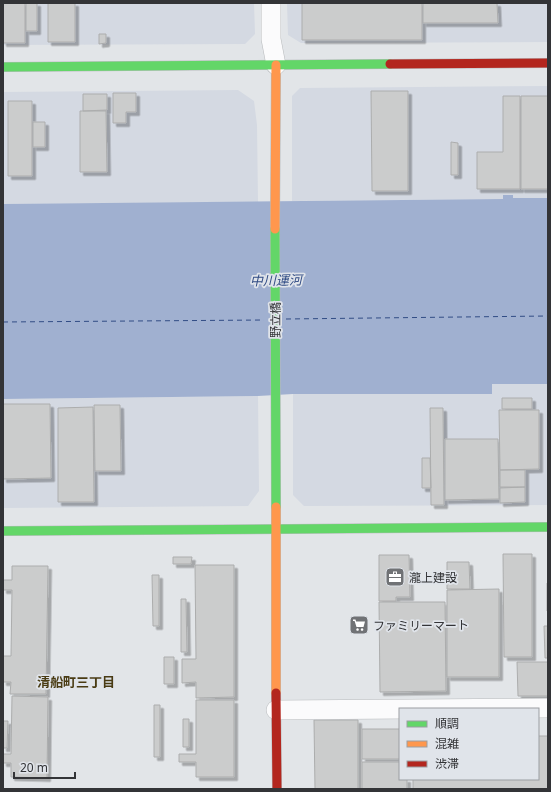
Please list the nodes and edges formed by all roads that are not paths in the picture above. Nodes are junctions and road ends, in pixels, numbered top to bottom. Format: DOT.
graph roads {
  1 [pos="271,3"];
  2 [pos="548,63"];
  3 [pos="276,65"];
  4 [pos="3,67"];
  5 [pos="548,527"];
  6 [pos="275,529"];
  7 [pos="3,531"];
  8 [pos="399,709"];
  9 [pos="276,710"];
  10 [pos="277,789"];
  1 -- 3 [label="street"];
  2 -- 3 [label="street"];
  3 -- 4 [label="street"];
  3 -- 6 [label="street, 野立橋"];
  5 -- 6 [label="street"];
  6 -- 7 [label="street"];
  6 -- 9 [label="street, 野立橋"];
  8 -- 9 [label="street"];
  9 -- 10 [label="street, 野立橋"];
}
